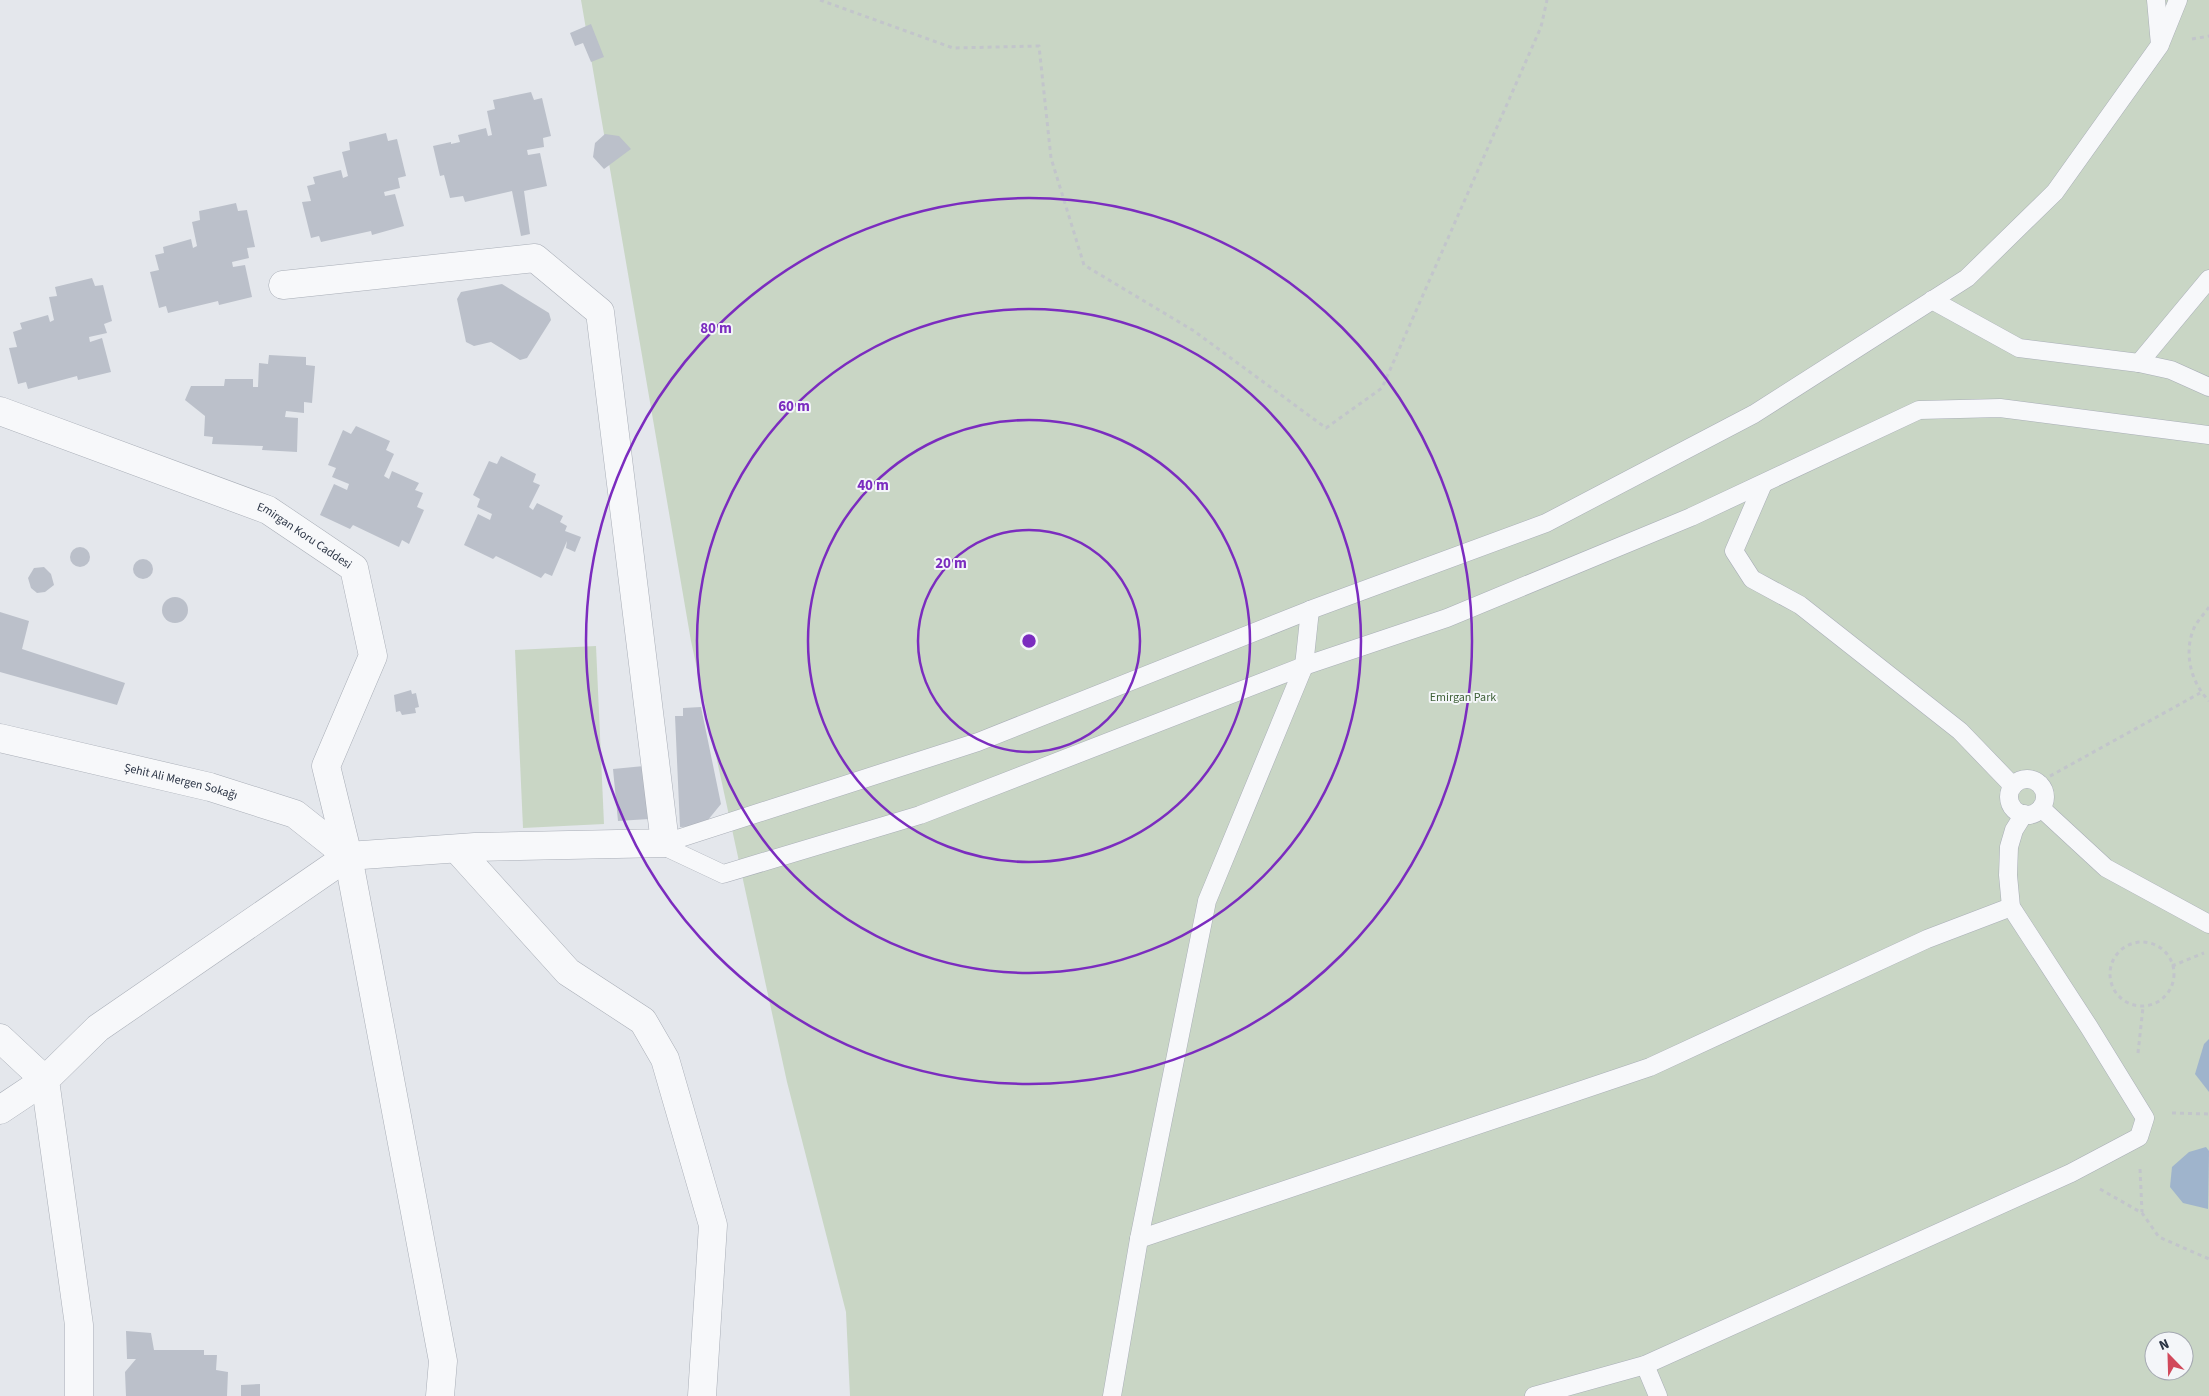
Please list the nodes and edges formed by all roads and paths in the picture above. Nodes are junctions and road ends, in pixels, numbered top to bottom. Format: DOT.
graph roads {
  1 [pos="820,0"];
  2 [pos="1547,0"];
  3 [pos="2156,0"];
  4 [pos="2178,0"];
  5 [pos="2160,45"];
  6 [pos="2209,279"];
  7 [pos="283,285"];
  8 [pos="1932,300"];
  9 [pos="2140,363"];
  10 [pos="2209,387"];
  11 [pos="0,412"];
  12 [pos="2209,435"];
  13 [pos="1763,484"];
  14 [pos="2209,607"];
  15 [pos="1310,610"];
  16 [pos="1304,666"];
  17 [pos="2200,693"];
  18 [pos="2209,701"];
  19 [pos="0,738"];
  20 [pos="2038,782"];
  21 [pos="2013,786"];
  22 [pos="2042,808"];
  23 [pos="2024,814"];
  24 [pos="661,843"];
  25 [pos="457,849"];
  26 [pos="348,856"];
  27 [pos="2011,907"];
  28 [pos="2209,924"];
  29 [pos="2209,950"];
  30 [pos="2172,966"];
  31 [pos="0,1038"];
  32 [pos="45,1080"];
  33 [pos="0,1110"];
  34 [pos="2173,1112"];
  35 [pos="2209,1114"];
  36 [pos="2139,1137"];
  37 [pos="2072,1173"];
  38 [pos="2142,1213"];
  39 [pos="1139,1239"];
  40 [pos="2209,1259"];
  41 [pos="1644,1365"];
  42 [pos="79,1396"];
  43 [pos="440,1396"];
  44 [pos="702,1396"];
  45 [pos="1112,1396"];
  46 [pos="1534,1396"];
  47 [pos="1658,1396"];
  1 -- 2 [label="path"];
  3 -- 5 [label="lane"];
  4 -- 5 [label="lane"];
  5 -- 8 [label="lane"];
  6 -- 9 [label="lane"];
  7 -- 24 [label="street"];
  8 -- 9 [label="lane"];
  8 -- 15 [label="lane"];
  9 -- 10 [label="lane"];
  11 -- 26 [label="street, Emirgan Koru Caddesi"];
  12 -- 13 [label="lane"];
  13 -- 16 [label="lane"];
  13 -- 21 [label="lane"];
  14 -- 17 [label="path"];
  15 -- 16 [label="lane"];
  15 -- 24 [label="lane"];
  16 -- 24 [label="lane"];
  16 -- 39 [label="lane"];
  17 -- 18 [label="path"];
  17 -- 20 [label="path"];
  19 -- 26 [label="street, Şehit Ali Mergen Sokağı"];
  20 -- 21 [label="lane"];
  20 -- 22 [label="lane"];
  21 -- 23 [label="lane"];
  22 -- 23 [label="lane"];
  22 -- 28 [label="lane"];
  23 -- 27 [label="lane"];
  24 -- 25 [label="street"];
  25 -- 26 [label="street"];
  25 -- 44 [label="street"];
  26 -- 32 [label="street"];
  26 -- 43 [label="street, Emirgan Koru Caddesi"];
  27 -- 36 [label="lane"];
  27 -- 39 [label="lane"];
  29 -- 30 [label="path"];
  30 -- 30 [label="path"];
  31 -- 32 [label="street"];
  32 -- 33 [label="street"];
  32 -- 42 [label="street"];
  34 -- 35 [label="path"];
  36 -- 37 [label="lane"];
  36 -- 38 [label="path"];
  37 -- 38 [label="path"];
  37 -- 41 [label="lane"];
  38 -- 40 [label="path"];
  39 -- 45 [label="lane"];
  41 -- 46 [label="lane"];
  41 -- 47 [label="lane"];
}
